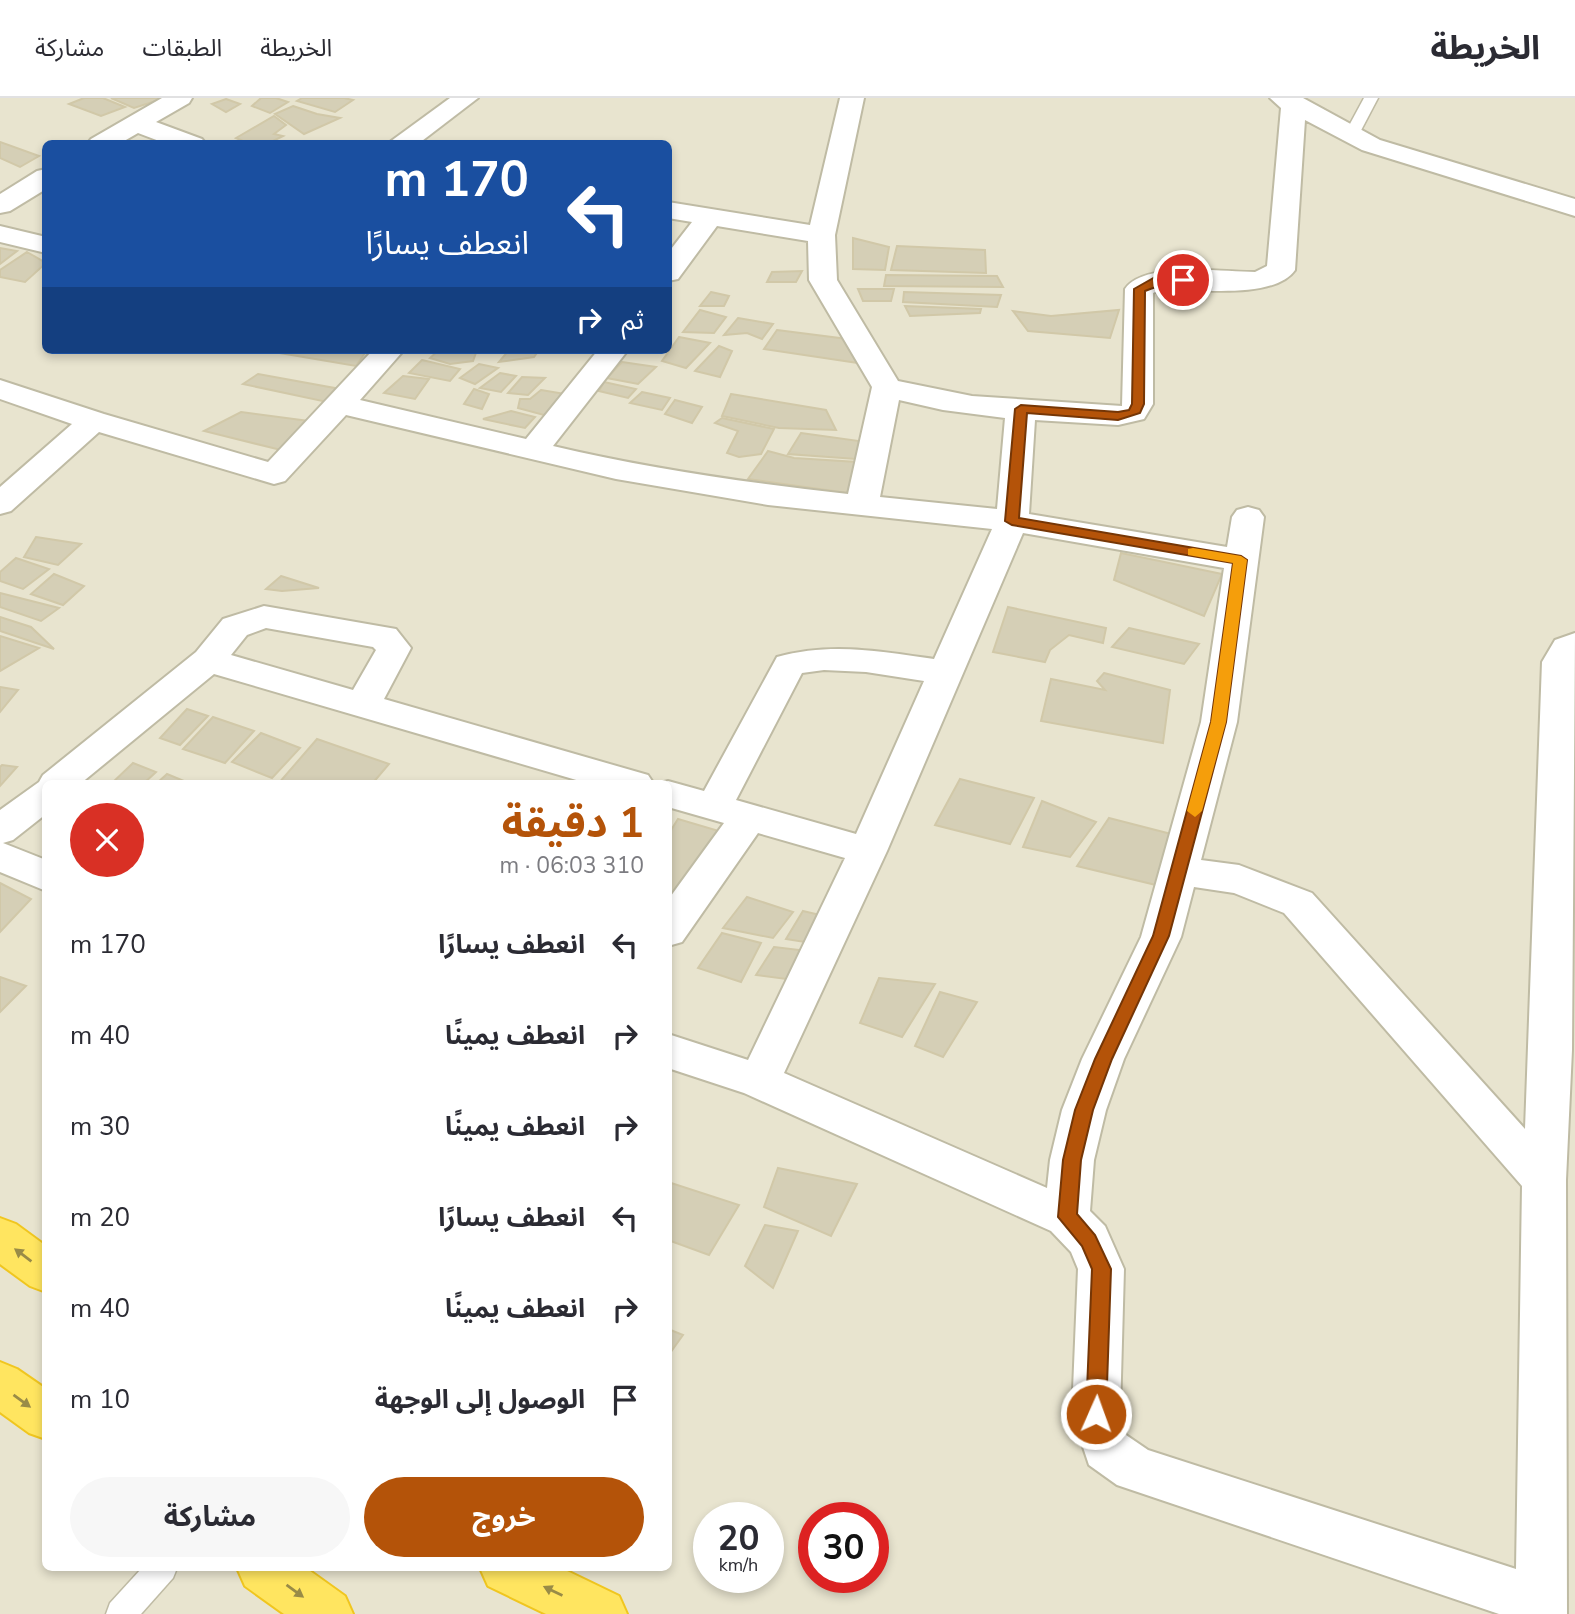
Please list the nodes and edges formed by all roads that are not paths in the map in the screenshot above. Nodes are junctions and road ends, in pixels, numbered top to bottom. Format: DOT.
graph roads {
  1 [pos="180,98"];
  2 [pos="466,98"];
  3 [pos="852,98"];
  4 [pos="1371,98"];
  5 [pos="1288,101"];
  6 [pos="135,122"];
  7 [pos="1352,135"];
  8 [pos="106,140"];
  9 [pos="182,140"];
  10 [pos="406,140"];
  11 [pos="42,179"];
  12 [pos="0,205"];
  13 [pos="1575,208"];
  14 [pos="672,211"];
  15 [pos="709,218"];
  16 [pos="0,234"];
  17 [pos="821,234"];
  18 [pos="42,244"];
  19 [pos="672,269"];
  20 [pos="385,354"];
  21 [pos="610,354"];
  22 [pos="887,387"];
  23 [pos="0,389"];
  24 [pos="339,404"];
  25 [pos="1021,409"];
  26 [pos="93,421"];
  27 [pos="532,452"];
  28 [pos="0,504"];
  29 [pos="862,505"];
  30 [pos="1248,517"];
  31 [pos="1012,521"];
  32 [pos="1241,560"];
  33 [pos="1575,644"];
  34 [pos="208,660"];
  35 [pos="946,673"];
  36 [pos="363,705"];
  37 [pos="61,780"];
  38 [pos="621,780"];
  39 [pos="672,795"];
  40 [pos="42,796"];
  41 [pos="731,812"];
  42 [pos="0,830"];
  43 [pos="868,851"];
  44 [pos="0,856"];
  45 [pos="1178,871"];
  46 [pos="42,875"];
  47 [pos="672,923"];
  48 [pos="672,1052"];
  49 [pos="1563,1052"];
  50 [pos="759,1081"];
  51 [pos="1544,1180"];
  52 [pos="1067,1217"];
  53 [pos="0,1238"];
  54 [pos="42,1269"];
  55 [pos="0,1384"];
  56 [pos="42,1414"];
  57 [pos="159,1571"];
  58 [pos="268,1571"];
  59 [pos="512,1571"];
  60 [pos="1542,1609"];
  61 [pos="121,1614"];
  62 [pos="327,1614"];
  63 [pos="601,1614"];
  1 -- 6 [label="street"];
  2 -- 10 [label="street"];
  3 -- 17 [label="street"];
  4 -- 7 [label="lane"];
  5 -- 7 [label="street"];
  5 -- 25 [label="street"];
  6 -- 8 [label="street"];
  6 -- 9 [label="street"];
  7 -- 13 [label="street"];
  11 -- 12 [label="street"];
  14 -- 15 [label="street"];
  15 -- 17 [label="street"];
  15 -- 19 [label="street"];
  16 -- 18 [label="street"];
  17 -- 22 [label="street"];
  20 -- 24 [label="street"];
  21 -- 27 [label="street"];
  22 -- 25 [label="street"];
  22 -- 29 [label="street"];
  23 -- 26 [label="street"];
  24 -- 26 [label="street"];
  24 -- 27 [label="street"];
  25 -- 31 [label="street"];
  26 -- 28 [label="street"];
  27 -- 29 [label="street"];
  29 -- 31 [label="street"];
  30 -- 32 [label="street"];
  31 -- 32 [label="street"];
  31 -- 35 [label="street"];
  32 -- 45 [label="street"];
  33 -- 49 [label="street"];
  34 -- 36 [label="street"];
  34 -- 36 [label="street"];
  34 -- 37 [label="street"];
  35 -- 41 [label="street"];
  35 -- 43 [label="street"];
  36 -- 38 [label="street"];
  39 -- 41 [label="street"];
  40 -- 42 [label="street"];
  41 -- 43 [label="street"];
  41 -- 47 [label="street"];
  43 -- 50 [label="street"];
  44 -- 46 [label="street"];
  45 -- 51 [label="street"];
  45 -- 52 [label="street"];
  48 -- 50 [label="street"];
  49 -- 51 [label="street"];
  50 -- 52 [label="street"];
  51 -- 60 [label="street"];
  52 -- 60 [label="street"];
  54 -- 53 [label="highway, one-way"];
  55 -- 56 [label="highway, one-way"];
  57 -- 61 [label="lane"];
  58 -- 62 [label="highway, one-way"];
  63 -- 59 [label="highway, one-way"];
}
